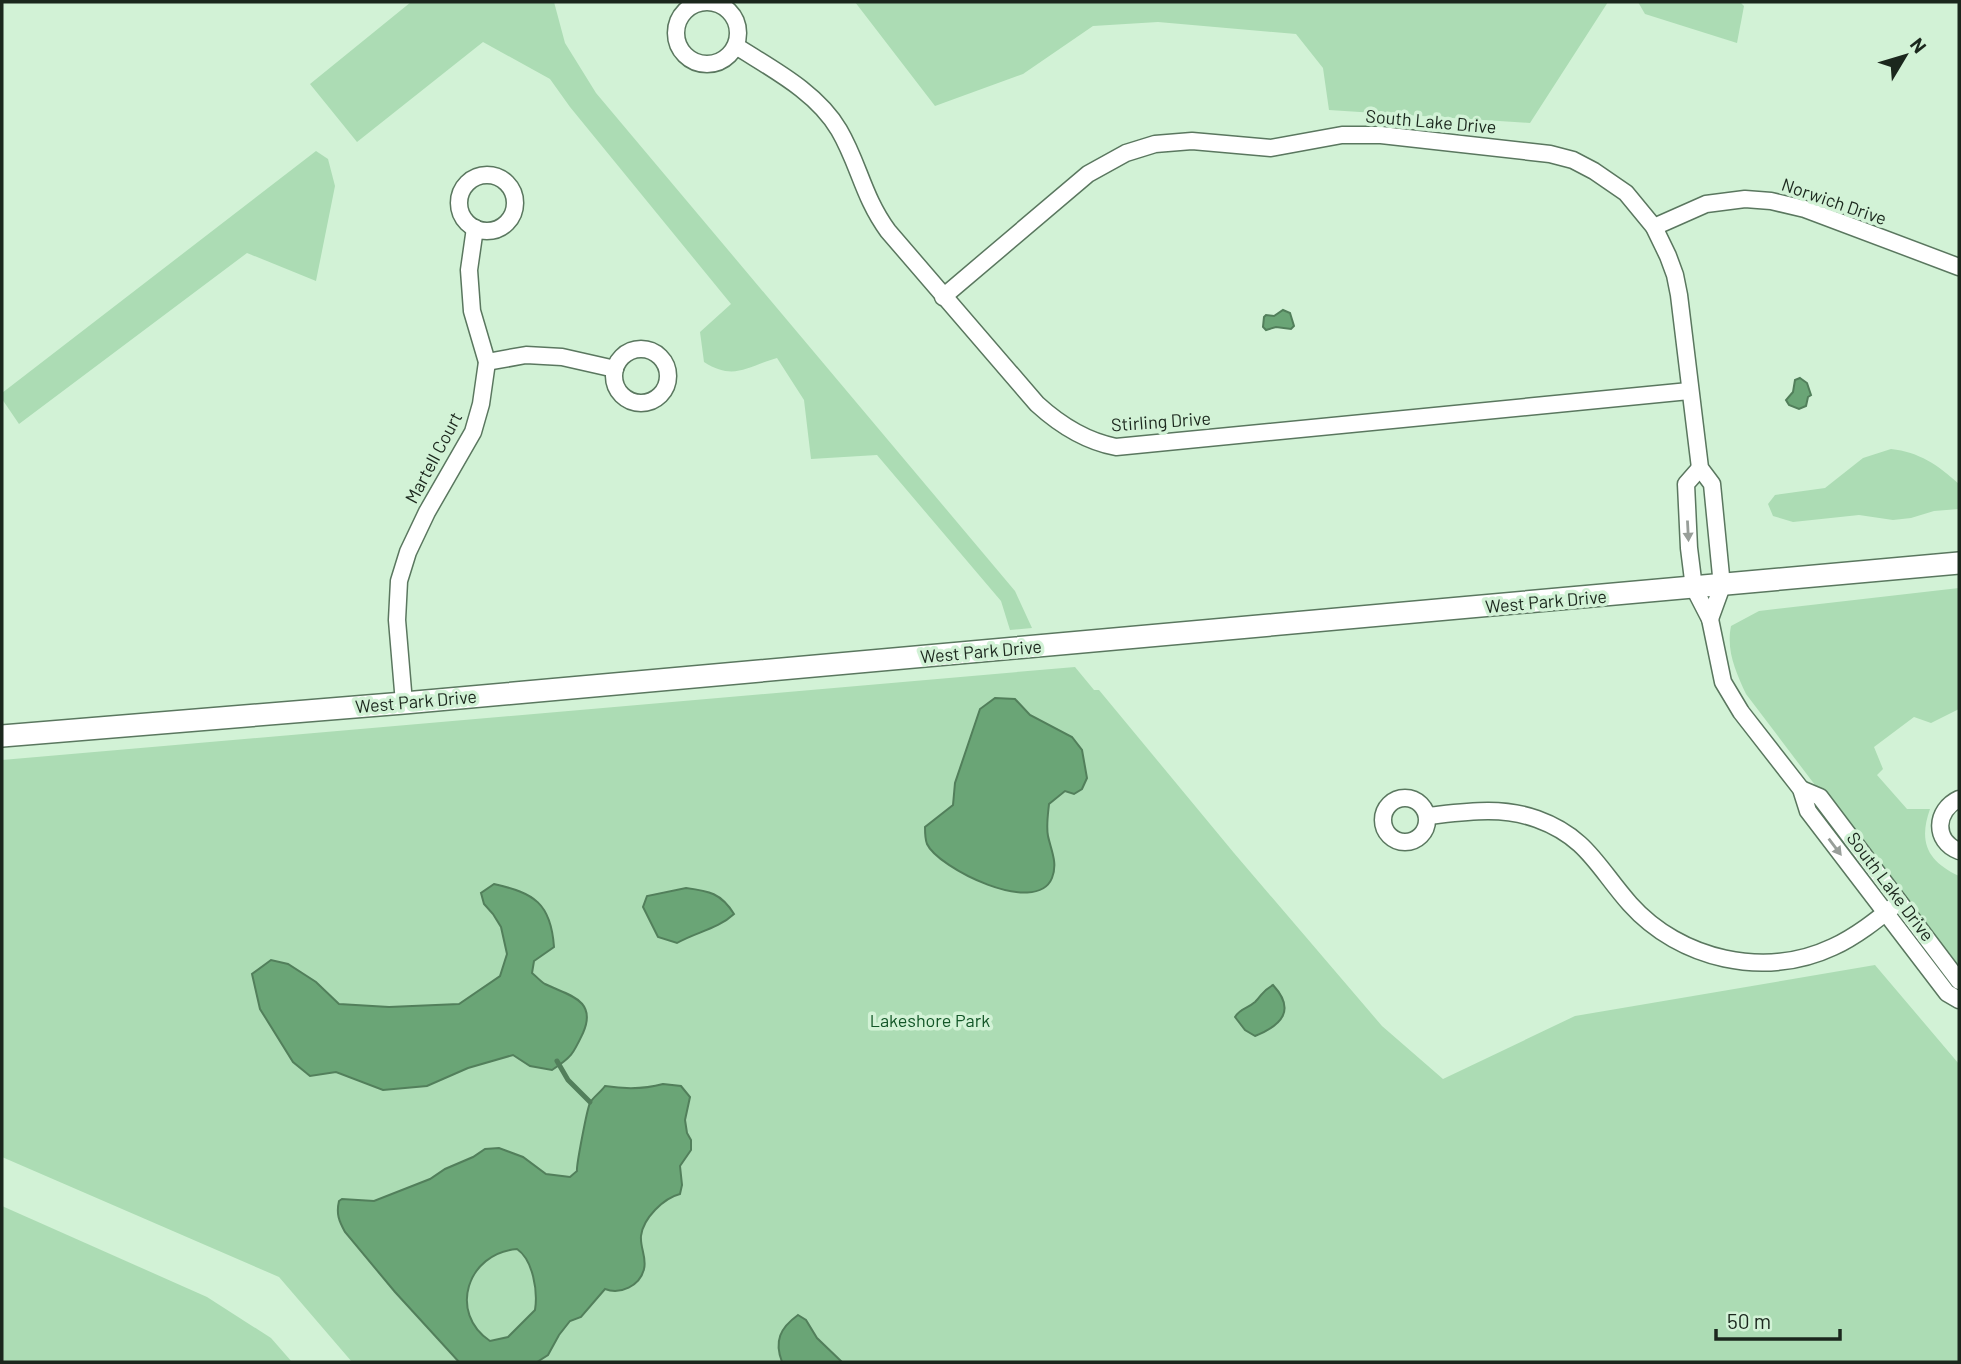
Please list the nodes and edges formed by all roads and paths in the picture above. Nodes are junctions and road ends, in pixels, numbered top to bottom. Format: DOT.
graph roads {
  1 [pos="736,46"];
  2 [pos="1654,227"];
  3 [pos="475,228"];
  4 [pos="1959,267"];
  5 [pos="943,297"];
  6 [pos="487,362"];
  7 [pos="615,369"];
  8 [pos="1689,391"];
  9 [pos="1700,468"];
  10 [pos="1959,563"];
  11 [pos="1722,586"];
  12 [pos="1694,588"];
  13 [pos="1710,619"];
  14 [pos="404,704"];
  15 [pos="2,736"];
  16 [pos="1801,789"];
  17 [pos="1959,799"];
  18 [pos="1427,816"];
  19 [pos="1959,851"];
  20 [pos="1899,902"];
  21 [pos="1885,914"];
  22 [pos="1959,981"];
  23 [pos="1959,1000"];
  1 -- 5 [label="street, Stirling Drive"];
  2 -- 4 [label="street, Norwich Drive"];
  2 -- 5 [label="street, South Lake Drive"];
  2 -- 8 [label="street, South Lake Drive"];
  3 -- 6 [label="street, Martell Court"];
  5 -- 8 [label="street, Stirling Drive"];
  6 -- 7 [label="street"];
  6 -- 14 [label="street, Martell Court"];
  8 -- 9 [label="street, South Lake Drive"];
  9 -- 11 [label="street, South Lake Drive"];
  9 -- 12 [label="street, South Lake Drive, one-way"];
  10 -- 11 [label="street, West Park Drive"];
  11 -- 12 [label="street, West Park Drive"];
  11 -- 13 [label="street, South Lake Drive"];
  12 -- 13 [label="street, South Lake Drive"];
  12 -- 14 [label="street, West Park Drive"];
  13 -- 16 [label="street, South Lake Drive"];
  14 -- 15 [label="street, West Park Drive"];
  16 -- 20 [label="street, South Lake Drive"];
  16 -- 21 [label="street, South Lake Drive, one-way"];
  17 -- 19 [label="street"];
  18 -- 21 [label="street"];
  20 -- 21 [label="street"];
  20 -- 22 [label="street, South Lake Drive"];
  21 -- 23 [label="street, South Lake Drive"];
}
